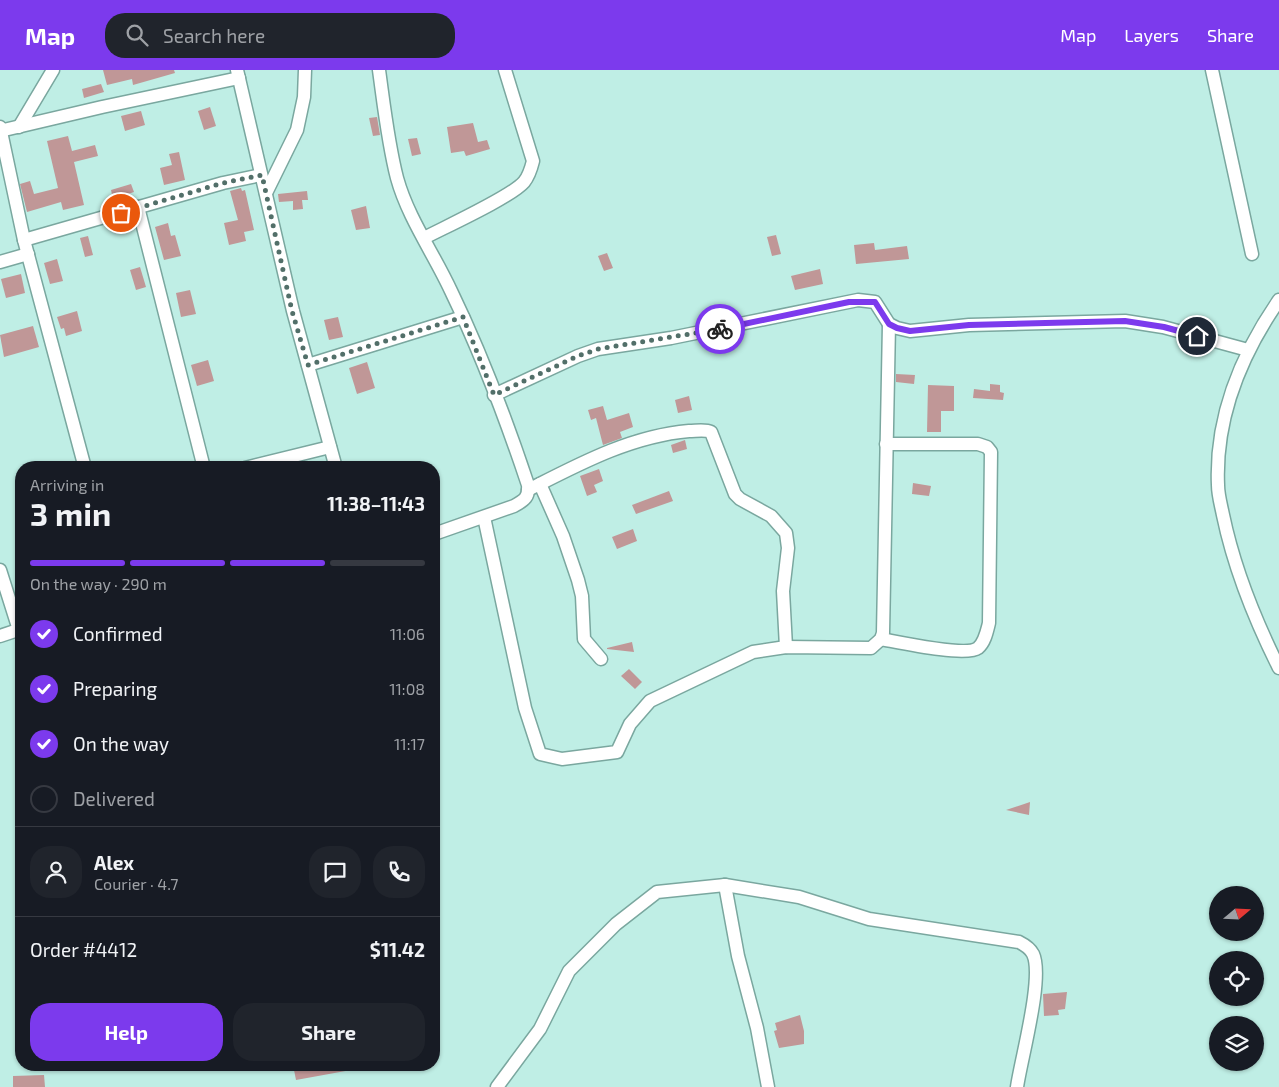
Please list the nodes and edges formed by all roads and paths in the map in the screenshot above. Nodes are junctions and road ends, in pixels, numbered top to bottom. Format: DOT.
graph roads {
  1 [pos="53,70"];
  2 [pos="305,70"];
  3 [pos="379,70"];
  4 [pos="505,70"];
  5 [pos="1212,70"];
  6 [pos="238,74"];
  7 [pos="19,126"];
  8 [pos="0,130"];
  9 [pos="262,175"];
  10 [pos="266,193"];
  11 [pos="138,207"];
  12 [pos="424,238"];
  13 [pos="24,240"];
  14 [pos="28,254"];
  15 [pos="1252,254"];
  16 [pos="0,262"];
  17 [pos="1279,300"];
  18 [pos="463,317"];
  19 [pos="889,324"];
  20 [pos="1248,350"];
  21 [pos="308,365"];
  22 [pos="494,395"];
  23 [pos="886,444"];
  24 [pos="330,447"];
  25 [pos="83,461"];
  26 [pos="202,461"];
  27 [pos="273,461"];
  28 [pos="334,461"];
  29 [pos="534,487"];
  30 [pos="484,517"];
  31 [pos="440,532"];
  32 [pos="0,570"];
  33 [pos="15,615"];
  34 [pos="15,632"];
  35 [pos="0,636"];
  36 [pos="881,639"];
  37 [pos="786,647"];
  38 [pos="601,658"];
  39 [pos="1279,668"];
  40 [pos="725,885"];
  41 [pos="497,1087"];
  42 [pos="768,1087"];
  43 [pos="1017,1087"];
  1 -- 7 [label="street"];
  2 -- 10 [label="street"];
  3 -- 12 [label="street"];
  4 -- 12 [label="street"];
  5 -- 15 [label="street"];
  6 -- 7 [label="street"];
  6 -- 9 [label="street"];
  7 -- 8 [label="street"];
  8 -- 13 [label="street"];
  9 -- 10 [label="street"];
  9 -- 11 [label="street"];
  10 -- 21 [label="street"];
  11 -- 13 [label="street"];
  11 -- 26 [label="street"];
  12 -- 18 [label="street"];
  13 -- 14 [label="street"];
  14 -- 16 [label="street"];
  14 -- 25 [label="street"];
  17 -- 20 [label="street"];
  18 -- 21 [label="street"];
  18 -- 22 [label="street"];
  19 -- 20 [label="street"];
  19 -- 22 [label="street"];
  19 -- 23 [label="street"];
  20 -- 39 [label="street"];
  21 -- 24 [label="street"];
  22 -- 29 [label="street"];
  23 -- 36 [label="street"];
  23 -- 36 [label="street"];
  24 -- 27 [label="street"];
  24 -- 28 [label="street"];
  29 -- 30 [label="street"];
  29 -- 37 [label="street"];
  29 -- 38 [label="street"];
  30 -- 31 [label="street"];
  30 -- 37 [label="street"];
  32 -- 33 [label="street"];
  34 -- 35 [label="street"];
  36 -- 37 [label="street"];
  40 -- 41 [label="street"];
  40 -- 42 [label="street"];
  40 -- 43 [label="street"];
}
